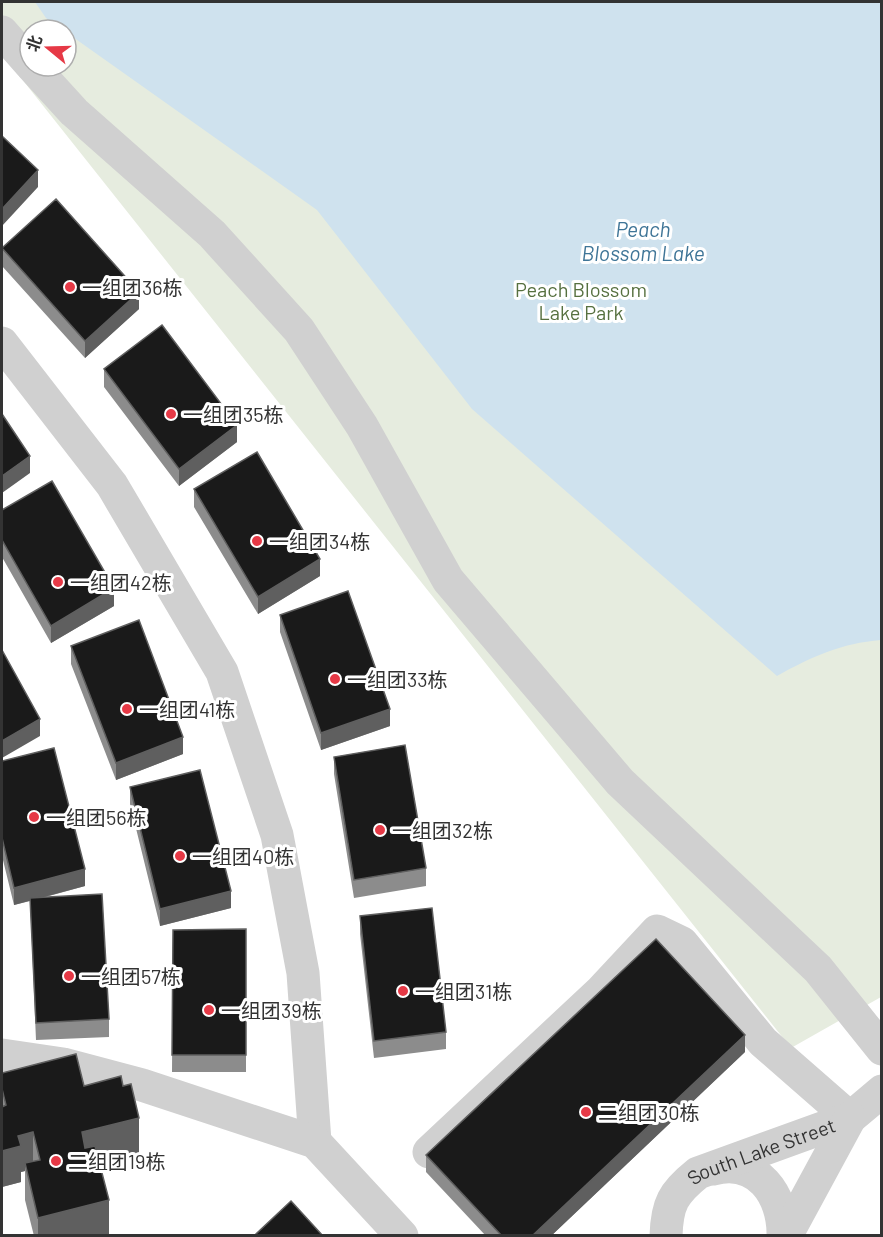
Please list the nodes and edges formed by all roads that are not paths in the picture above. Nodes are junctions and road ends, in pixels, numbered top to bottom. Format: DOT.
graph roads {
  1 [pos="2,32"];
  2 [pos="18,50"];
  3 [pos="43,78"];
  4 [pos="2,343"];
  5 [pos="882,1049"];
  6 [pos="2,1055"];
  7 [pos="882,1091"];
  8 [pos="850,1118"];
  9 [pos="315,1143"];
  10 [pos="429,1152"];
  11 [pos="677,1203"];
  12 [pos="402,1236"];
  13 [pos="640,1236"];
  14 [pos="784,1236"];
  1 -- 2 [label="street"];
  3 -- 5 [label="street"];
  4 -- 9 [label="street"];
  6 -- 9 [label="street"];
  7 -- 8 [label="street, South Lake Street"];
  8 -- 10 [label="street"];
  8 -- 11 [label="street, South Lake Street"];
  8 -- 14 [label="street, South Lake Street"];
  9 -- 12 [label="street"];
  11 -- 13 [label="street, South Lake Street"];
  11 -- 14 [label="street"];
}
